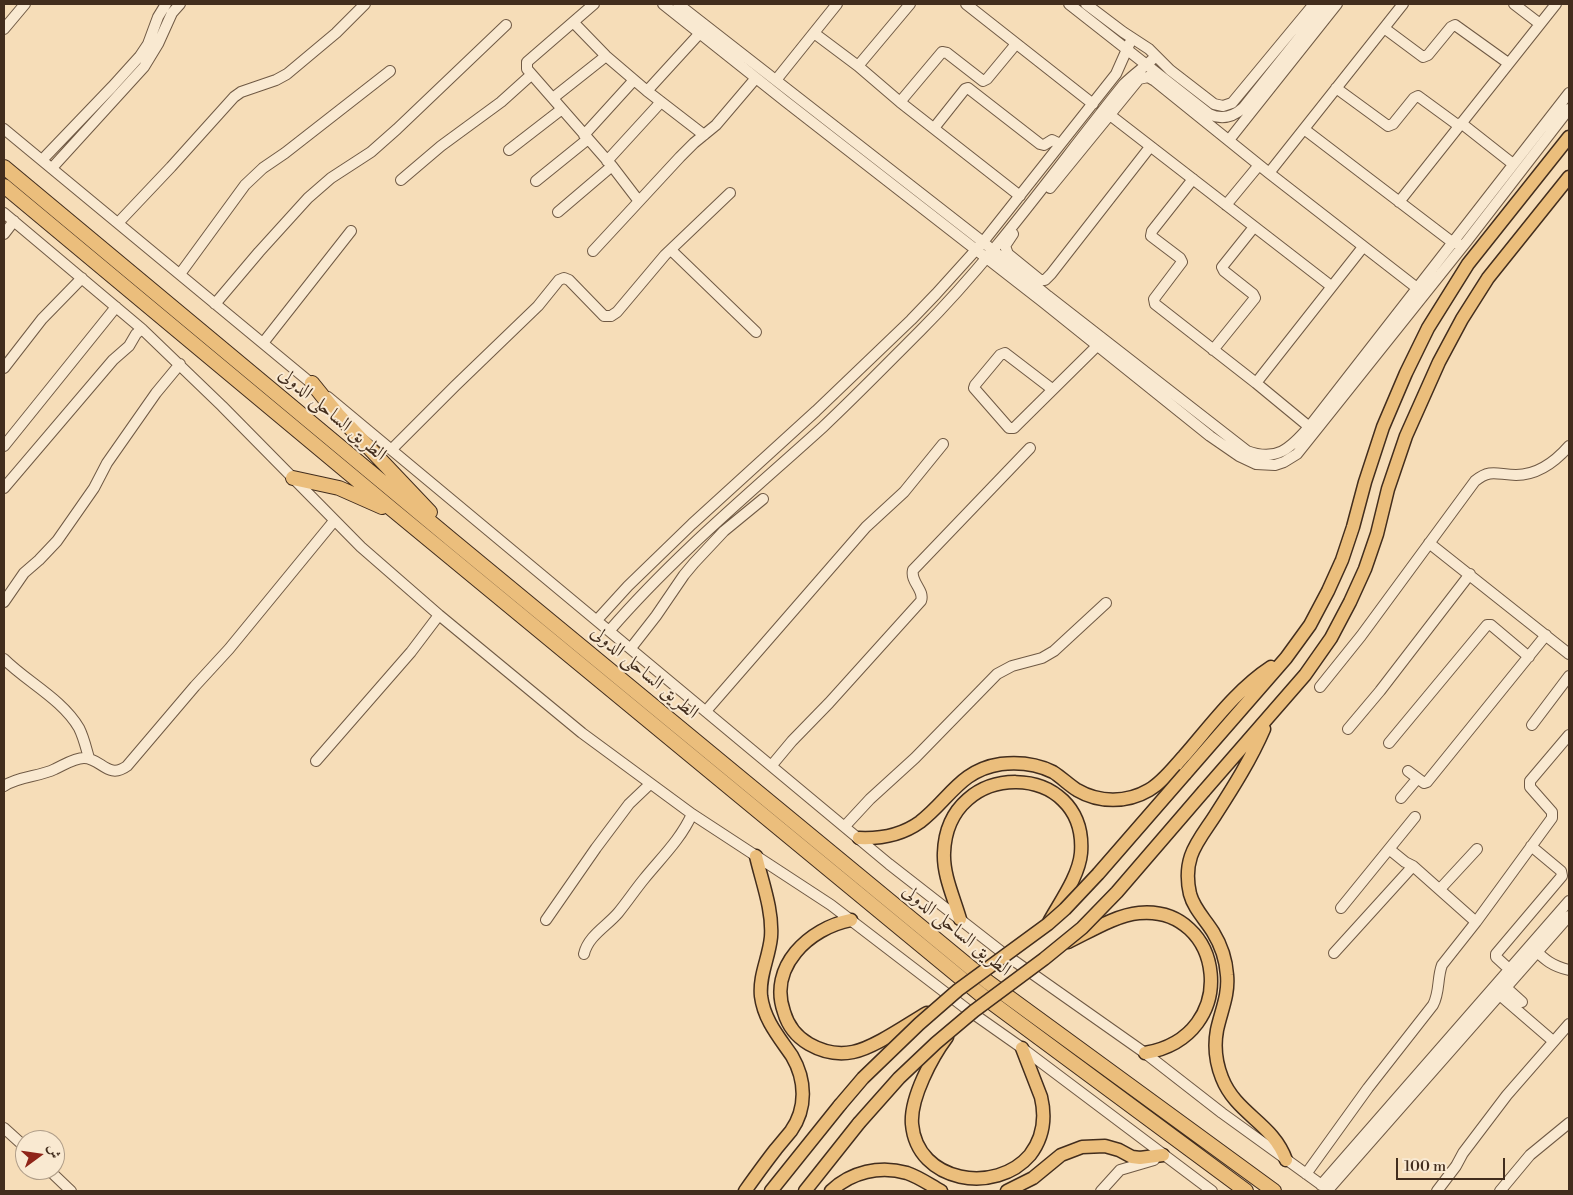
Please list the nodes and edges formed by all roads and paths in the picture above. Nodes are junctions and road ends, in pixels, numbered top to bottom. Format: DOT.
graph roads {
  1 [pos="25,4"];
  2 [pos="163,4"];
  3 [pos="180,4"];
  4 [pos="365,4"];
  5 [pos="594,4"];
  6 [pos="663,4"];
  7 [pos="678,4"];
  8 [pos="837,4"];
  9 [pos="910,4"];
  10 [pos="966,4"];
  11 [pos="1070,4"];
  12 [pos="1086,4"];
  13 [pos="1314,4"];
  14 [pos="1326,4"];
  15 [pos="1337,4"];
  16 [pos="1403,4"];
  17 [pos="1514,4"];
  18 [pos="1556,4"];
  19 [pos="574,23"];
  20 [pos="1540,24"];
  21 [pos="506,25"];
  22 [pos="1384,28"];
  23 [pos="4,29"];
  24 [pos="700,33"];
  25 [pos="814,33"];
  26 [pos="1132,38"];
  27 [pos="1016,44"];
  28 [pos="1126,49"];
  29 [pos="606,56"];
  30 [pos="1156,56"];
  31 [pos="1508,63"];
  32 [pos="858,66"];
  33 [pos="1147,66"];
  34 [pos="390,72"];
  35 [pos="131,75"];
  36 [pos="531,75"];
  37 [pos="1262,76"];
  38 [pos="634,80"];
  39 [pos="767,80"];
  40 [pos="1336,88"];
  41 [pos="647,91"];
  42 [pos="1569,92"];
  43 [pos="552,98"];
  44 [pos="661,102"];
  45 [pos="900,102"];
  46 [pos="1093,104"];
  47 [pos="562,109"];
  48 [pos="1196,109"];
  49 [pos="1569,109"];
  50 [pos="1110,115"];
  51 [pos="1242,116"];
  52 [pos="1460,125"];
  53 [pos="934,128"];
  54 [pos="4,129"];
  55 [pos="1304,129"];
  56 [pos="704,135"];
  57 [pos="586,137"];
  58 [pos="1569,137"];
  59 [pos="1228,140"];
  60 [pos="1060,144"];
  61 [pos="1150,147"];
  62 [pos="509,150"];
  63 [pos="42,160"];
  64 [pos="610,163"];
  65 [pos="1514,164"];
  66 [pos="1259,165"];
  67 [pos="4,167"];
  68 [pos="52,168"];
  69 [pos="1269,173"];
  70 [pos="1569,177"];
  71 [pos="401,180"];
  72 [pos="1192,180"];
  73 [pos="536,181"];
  74 [pos="1507,181"];
  75 [pos="4,186"];
  76 [pos="730,193"];
  77 [pos="1020,196"];
  78 [pos="638,200"];
  79 [pos="1399,202"];
  80 [pos="1226,205"];
  81 [pos="558,212"];
  82 [pos="4,213"];
  83 [pos="14,221"];
  84 [pos="118,223"];
  85 [pos="1254,227"];
  86 [pos="351,231"];
  87 [pos="1011,231"];
  88 [pos="4,234"];
  89 [pos="983,242"];
  90 [pos="1452,242"];
  91 [pos="1463,246"];
  92 [pos="1362,247"];
  93 [pos="671,250"];
  94 [pos="975,250"];
  95 [pos="592,251"];
  96 [pos="989,254"];
  97 [pos="1021,270"];
  98 [pos="180,274"];
  99 [pos="82,278"];
  100 [pos="1331,286"];
  101 [pos="1417,288"];
  102 [pos="215,304"];
  103 [pos="116,307"];
  104 [pos="911,320"];
  105 [pos="142,329"];
  106 [pos="921,330"];
  107 [pos="756,332"];
  108 [pos="1101,342"];
  109 [pos="263,343"];
  110 [pos="1213,350"];
  111 [pos="180,364"];
  112 [pos="4,368"];
  113 [pos="312,383"];
  114 [pos="1256,383"];
  115 [pos="1052,389"];
  116 [pos="1217,428"];
  117 [pos="1312,430"];
  118 [pos="1210,436"];
  119 [pos="943,444"];
  120 [pos="4,446"];
  121 [pos="1569,446"];
  122 [pos="1030,448"];
  123 [pos="392,449"];
  124 [pos="293,478"];
  125 [pos="4,488"];
  126 [pos="764,499"];
  127 [pos="393,510"];
  128 [pos="334,521"];
  129 [pos="452,540"];
  130 [pos="1429,543"];
  131 [pos="1470,574"];
  132 [pos="639,575"];
  133 [pos="649,586"];
  134 [pos="4,602"];
  135 [pos="613,602"];
  136 [pos="1106,603"];
  137 [pos="625,613"];
  138 [pos="439,615"];
  139 [pos="597,620"];
  140 [pos="610,630"];
  141 [pos="1546,635"];
  142 [pos="631,648"];
  143 [pos="1569,654"];
  144 [pos="1529,657"];
  145 [pos="1286,658"];
  146 [pos="4,659"];
  147 [pos="1569,676"];
  148 [pos="1320,687"];
  149 [pos="706,711"];
  150 [pos="1270,716"];
  151 [pos="1532,725"];
  152 [pos="1348,729"];
  153 [pos="1569,735"];
  154 [pos="1389,743"];
  155 [pos="89,758"];
  156 [pos="316,761"];
  157 [pos="772,765"];
  158 [pos="1408,771"];
  159 [pos="1417,778"];
  160 [pos="650,784"];
  161 [pos="4,786"];
  162 [pos="1401,798"];
  163 [pos="692,814"];
  164 [pos="1415,817"];
  165 [pos="845,826"];
  166 [pos="859,838"];
  167 [pos="1531,846"];
  168 [pos="1477,848"];
  169 [pos="1389,849"];
  170 [pos="756,856"];
  171 [pos="1413,866"];
  172 [pos="1440,889"];
  173 [pos="1569,901"];
  174 [pos="1341,908"];
  175 [pos="1563,918"];
  176 [pos="960,919"];
  177 [pos="546,920"];
  178 [pos="851,920"];
  179 [pos="1476,922"];
  180 [pos="1048,924"];
  181 [pos="1064,944"];
  182 [pos="1534,949"];
  183 [pos="1334,953"];
  184 [pos="584,954"];
  185 [pos="1509,969"];
  186 [pos="1569,970"];
  187 [pos="1499,988"];
  188 [pos="1522,1002"];
  189 [pos="938,1007"];
  190 [pos="1569,1024"];
  191 [pos="955,1027"];
  192 [pos="1553,1041"];
  193 [pos="1022,1048"];
  194 [pos="1145,1053"];
  195 [pos="1569,1123"];
  196 [pos="4,1128"];
  197 [pos="15,1138"];
  198 [pos="1163,1155"];
  199 [pos="1286,1160"];
  200 [pos="1306,1174"];
  201 [pos="59,1180"];
  202 [pos="1326,1189"];
  203 [pos="1207,1190"];
  204 [pos="71,1191"];
  205 [pos="745,1191"];
  206 [pos="771,1191"];
  207 [pos="805,1191"];
  208 [pos="831,1191"];
  209 [pos="941,1191"];
  210 [pos="1007,1191"];
  211 [pos="1101,1191"];
  212 [pos="1246,1191"];
  213 [pos="1274,1191"];
  214 [pos="1437,1191"];
  215 [pos="1500,1191"];
  1 -- 23 [label="street"];
  2 -- 35 [label="street"];
  3 -- 35 [label="street"];
  4 -- 84 [label="street"];
  5 -- 19 [label="street"];
  6 -- 24 [label="street"];
  7 -- 39 [label="street"];
  8 -- 25 [label="street"];
  9 -- 32 [label="street"];
  10 -- 27 [label="street"];
  11 -- 28 [label="street"];
  12 -- 26 [label="street"];
  13 -- 37 [label="street"];
  14 -- 37 [label="street"];
  15 -- 51 [label="street"];
  16 -- 22 [label="street"];
  17 -- 20 [label="street"];
  18 -- 20 [label="street"];
  19 -- 29 [label="street"];
  19 -- 36 [label="street"];
  20 -- 31 [label="street"];
  21 -- 102 [label="street"];
  22 -- 31 [label="street"];
  22 -- 40 [label="street"];
  24 -- 39 [label="street"];
  24 -- 41 [label="street"];
  25 -- 32 [label="street"];
  25 -- 39 [label="street"];
  26 -- 28 [label="street"];
  26 -- 30 [label="street"];
  27 -- 45 [label="street"];
  27 -- 46 [label="street"];
  28 -- 33 [label="street"];
  28 -- 46 [label="street"];
  29 -- 38 [label="street"];
  29 -- 43 [label="street"];
  30 -- 33 [label="street"];
  30 -- 37 [label="street"];
  31 -- 52 [label="street"];
  32 -- 45 [label="street"];
  33 -- 48 [label="street"];
  33 -- 87 [label="street"];
  34 -- 98 [label="street"];
  35 -- 63 [label="street"];
  35 -- 68 [label="street"];
  36 -- 43 [label="street"];
  36 -- 71 [label="street"];
  37 -- 51 [label="street"];
  38 -- 41 [label="street"];
  38 -- 57 [label="street"];
  39 -- 56 [label="street"];
  39 -- 89 [label="street"];
  39 -- 94 [label="street"];
  40 -- 52 [label="street"];
  40 -- 55 [label="street"];
  41 -- 44 [label="street"];
  42 -- 65 [label="street"];
  43 -- 47 [label="street"];
  44 -- 56 [label="street"];
  44 -- 64 [label="street"];
  45 -- 53 [label="street"];
  46 -- 60 [label="street"];
  47 -- 57 [label="street"];
  47 -- 62 [label="street"];
  48 -- 50 [label="street"];
  48 -- 51 [label="street"];
  48 -- 59 [label="street"];
  49 -- 74 [label="street"];
  50 -- 61 [label="street"];
  50 -- 87 [label="street"];
  51 -- 59 [label="street"];
  52 -- 65 [label="street"];
  52 -- 79 [label="street"];
  53 -- 60 [label="street"];
  53 -- 77 [label="street"];
  54 -- 63 [label="street"];
  55 -- 69 [label="street"];
  55 -- 79 [label="street"];
  56 -- 78 [label="street"];
  57 -- 64 [label="street"];
  57 -- 73 [label="street"];
  58 -- 145 [label="main road"];
  59 -- 66 [label="street"];
  60 -- 77 [label="street"];
  61 -- 72 [label="street"];
  61 -- 97 [label="street"];
  63 -- 68 [label="street"];
  64 -- 78 [label="street"];
  64 -- 81 [label="street"];
  65 -- 74 [label="street"];
  66 -- 69 [label="street"];
  66 -- 80 [label="street"];
  67 -- 129 [label="highway, الطريق الساحلى الدولى"];
  68 -- 84 [label="street"];
  69 -- 92 [label="street"];
  70 -- 150 [label="main road"];
  72 -- 80 [label="street"];
  72 -- 110 [label="street"];
  74 -- 90 [label="street"];
  74 -- 91 [label="street"];
  75 -- 127 [label="highway, الطريق الساحلى الدولى"];
  76 -- 93 [label="street"];
  77 -- 89 [label="street"];
  78 -- 95 [label="street"];
  79 -- 90 [label="street"];
  80 -- 85 [label="street"];
  82 -- 83 [label="street"];
  83 -- 88 [label="street"];
  83 -- 99 [label="street"];
  84 -- 98 [label="street"];
  85 -- 100 [label="street"];
  85 -- 110 [label="street"];
  86 -- 109 [label="street"];
  87 -- 96 [label="street"];
  87 -- 97 [label="street"];
  89 -- 94 [label="street"];
  89 -- 96 [label="street"];
  90 -- 91 [label="street"];
  90 -- 101 [label="street"];
  91 -- 117 [label="street"];
  92 -- 100 [label="street"];
  92 -- 101 [label="street"];
  93 -- 107 [label="street"];
  93 -- 123 [label="street"];
  94 -- 96 [label="street"];
  94 -- 104 [label="street"];
  96 -- 97 [label="street"];
  96 -- 106 [label="street"];
  96 -- 108 [label="street"];
  97 -- 108 [label="street"];
  98 -- 102 [label="street"];
  99 -- 103 [label="street"];
  99 -- 112 [label="street"];
  100 -- 114 [label="street"];
  101 -- 117 [label="street"];
  102 -- 109 [label="street"];
  103 -- 105 [label="street"];
  103 -- 120 [label="street"];
  104 -- 106 [label="street"];
  104 -- 132 [label="street"];
  105 -- 111 [label="street"];
  105 -- 125 [label="street"];
  106 -- 133 [label="street"];
  108 -- 115 [label="street"];
  108 -- 116 [label="street"];
  108 -- 118 [label="street"];
  109 -- 113 [label="street"];
  110 -- 114 [label="street"];
  111 -- 124 [label="street"];
  111 -- 134 [label="street"];
  113 -- 123 [label="street"];
  113 -- 129 [label="highway"];
  114 -- 117 [label="street"];
  115 -- 115 [label="street"];
  116 -- 117 [label="street"];
  116 -- 118 [label="street"];
  117 -- 118 [label="street"];
  119 -- 149 [label="street"];
  121 -- 130 [label="street"];
  122 -- 157 [label="street"];
  123 -- 139 [label="street"];
  124 -- 127 [label="highway"];
  124 -- 128 [label="street"];
  126 -- 142 [label="street"];
  127 -- 212 [label="highway, الطريق الساحلى الدولى"];
  128 -- 138 [label="street"];
  128 -- 155 [label="street"];
  129 -- 213 [label="highway, الطريق الساحلى الدولى"];
  130 -- 131 [label="street"];
  130 -- 148 [label="street"];
  131 -- 141 [label="street"];
  131 -- 152 [label="street"];
  132 -- 133 [label="street"];
  132 -- 135 [label="street"];
  133 -- 137 [label="street"];
  135 -- 137 [label="street"];
  135 -- 139 [label="street"];
  136 -- 165 [label="street"];
  137 -- 140 [label="street"];
  138 -- 156 [label="street"];
  138 -- 160 [label="street"];
  139 -- 140 [label="street"];
  140 -- 142 [label="street"];
  141 -- 143 [label="street"];
  141 -- 144 [label="street"];
  142 -- 149 [label="street"];
  144 -- 154 [label="street"];
  144 -- 159 [label="street"];
  145 -- 166 [label="main road"];
  145 -- 180 [label="main road, bridge"];
  146 -- 155 [label="street"];
  147 -- 151 [label="street"];
  149 -- 157 [label="street"];
  150 -- 181 [label="main road, bridge"];
  150 -- 199 [label="main road"];
  153 -- 167 [label="street"];
  155 -- 161 [label="street"];
  157 -- 165 [label="street"];
  158 -- 159 [label="street"];
  159 -- 162 [label="street"];
  160 -- 163 [label="street"];
  160 -- 177 [label="street"];
  163 -- 170 [label="street"];
  163 -- 184 [label="street"];
  164 -- 169 [label="street"];
  165 -- 166 [label="street"];
  166 -- 176 [label="street"];
  167 -- 179 [label="street"];
  167 -- 185 [label="street"];
  168 -- 172 [label="street"];
  169 -- 171 [label="street"];
  169 -- 174 [label="street"];
  170 -- 178 [label="street"];
  170 -- 205 [label="main road"];
  171 -- 172 [label="street"];
  171 -- 183 [label="street"];
  172 -- 179 [label="street"];
  173 -- 175 [label="street"];
  175 -- 182 [label="street"];
  176 -- 180 [label="main road"];
  176 -- 194 [label="street"];
  178 -- 189 [label="main road, bridge"];
  178 -- 193 [label="street"];
  179 -- 200 [label="street"];
  180 -- 189 [label="main road, bridge"];
  181 -- 191 [label="main road, bridge"];
  181 -- 194 [label="main road"];
  182 -- 185 [label="street"];
  182 -- 186 [label="street"];
  182 -- 187 [label="street"];
  185 -- 187 [label="street"];
  187 -- 188 [label="street"];
  187 -- 192 [label="street"];
  187 -- 202 [label="street"];
  189 -- 206 [label="main road, bridge"];
  190 -- 192 [label="street"];
  191 -- 193 [label="main road, bridge"];
  191 -- 207 [label="main road, bridge"];
  192 -- 214 [label="street"];
  193 -- 198 [label="street"];
  194 -- 199 [label="street"];
  195 -- 215 [label="street"];
  196 -- 197 [label="street"];
  198 -- 203 [label="street"];
  198 -- 210 [label="main road"];
  198 -- 211 [label="street"];
  199 -- 200 [label="street"];
  200 -- 202 [label="street"];
  201 -- 204 [label="street"];
  208 -- 209 [label="main road"];
}
